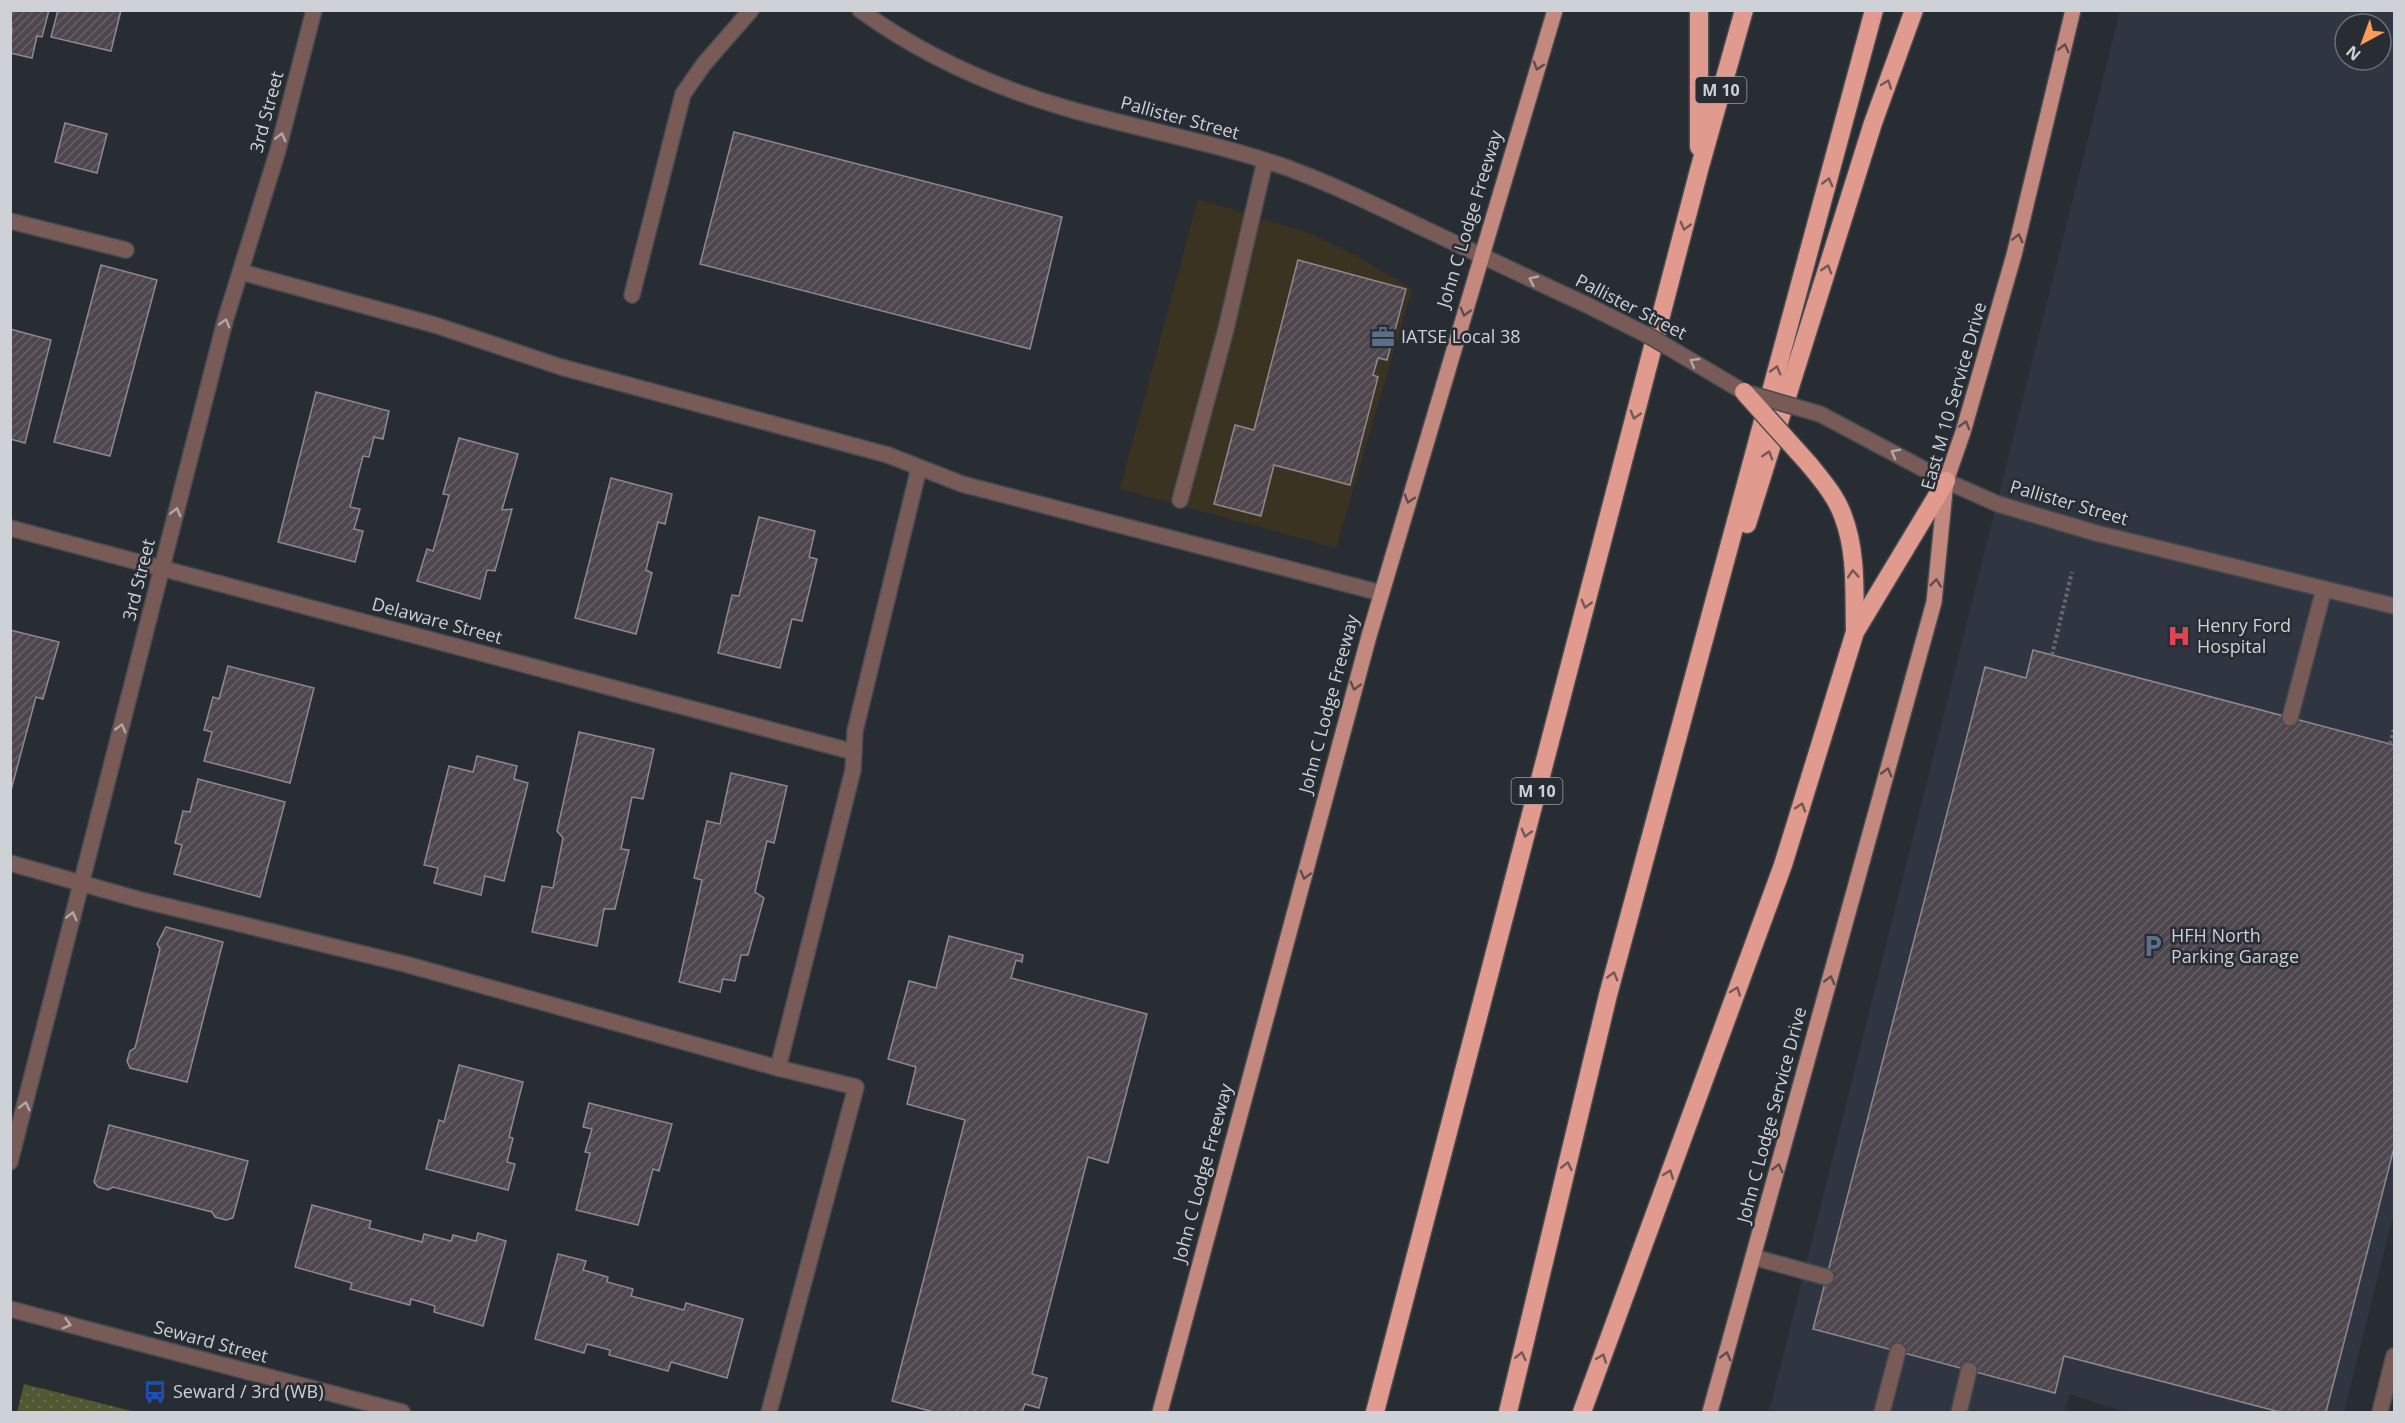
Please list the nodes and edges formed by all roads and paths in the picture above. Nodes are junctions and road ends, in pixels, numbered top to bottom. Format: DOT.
graph roads {
  1 [pos="314,10"];
  2 [pos="750,10"];
  3 [pos="861,10"];
  4 [pos="1555,10"];
  5 [pos="1699,10"];
  6 [pos="1743,10"];
  7 [pos="1874,10"];
  8 [pos="1914,10"];
  9 [pos="2073,10"];
  10 [pos="1265,161"];
  11 [pos="1700,170"];
  12 [pos="10,221"];
  13 [pos="126,250"];
  14 [pos="1481,256"];
  15 [pos="241,272"];
  16 [pos="632,295"];
  17 [pos="1744,392"];
  18 [pos="919,468"];
  19 [pos="1946,481"];
  20 [pos="1179,501"];
  21 [pos="10,528"];
  22 [pos="162,569"];
  23 [pos="2072,572"];
  24 [pos="2324,589"];
  25 [pos="1382,593"];
  26 [pos="2394,606"];
  27 [pos="1855,632"];
  28 [pos="2052,655"];
  29 [pos="2290,718"];
  30 [pos="2394,729"];
  31 [pos="2390,744"];
  32 [pos="854,752"];
  33 [pos="1657,812"];
  34 [pos="1872,828"];
  35 [pos="10,864"];
  36 [pos="80,882"];
  37 [pos="778,1068"];
  38 [pos="10,1162"];
  39 [pos="1753,1257"];
  40 [pos="1826,1277"];
  41 [pos="10,1308"];
  42 [pos="1898,1351"];
  43 [pos="2394,1356"];
  44 [pos="1970,1370"];
  45 [pos="402,1413"];
  46 [pos="768,1413"];
  47 [pos="1160,1413"];
  48 [pos="1375,1413"];
  49 [pos="1508,1413"];
  50 [pos="1582,1413"];
  51 [pos="1710,1413"];
  52 [pos="1882,1413"];
  53 [pos="1959,1413"];
  54 [pos="2380,1413"];
  15 -- 1 [label="street, 3rd Street, one-way"];
  2 -- 16 [label="street"];
  3 -- 10 [label="street, Pallister Street"];
  4 -- 14 [label="main road, John C Lodge Freeway, one-way"];
  5 -- 11 [label="highway"];
  6 -- 11 [label="highway, M 10"];
  33 -- 7 [label="highway, one-way"];
  33 -- 8 [label="highway, one-way"];
  19 -- 9 [label="main road, East M 10 Service Drive, one-way"];
  10 -- 14 [label="street, Pallister Street"];
  10 -- 20 [label="street"];
  11 -- 48 [label="highway, M 10, one-way"];
  12 -- 13 [label="street"];
  17 -- 14 [label="street, Pallister Street, one-way, bridge"];
  14 -- 25 [label="main road, John C Lodge Freeway, one-way"];
  15 -- 18 [label="street"];
  22 -- 15 [label="street, 3rd Street, one-way"];
  19 -- 17 [label="street, Pallister Street, one-way, bridge"];
  27 -- 17 [label="highway, one-way, bridge"];
  18 -- 25 [label="street"];
  18 -- 32 [label="street"];
  19 -- 24 [label="street, Pallister Street"];
  19 -- 27 [label="highway"];
  34 -- 19 [label="main road, East M 10 Service Drive, one-way"];
  21 -- 22 [label="street, Delaware Street"];
  22 -- 32 [label="street, Delaware Street"];
  36 -- 22 [label="street, 3rd Street, one-way"];
  23 -- 28 [label="path"];
  24 -- 26 [label="street, Pallister Street"];
  24 -- 29 [label="street"];
  25 -- 47 [label="main road, John C Lodge Freeway, one-way"];
  50 -- 27 [label="highway, one-way"];
  30 -- 31 [label="path"];
  32 -- 37 [label="street"];
  49 -- 33 [label="highway, one-way"];
  39 -- 34 [label="main road, John C Lodge Service Drive, one-way"];
  35 -- 36 [label="street"];
  36 -- 37 [label="street"];
  38 -- 36 [label="street, 3rd Street, one-way"];
  37 -- 46 [label="street"];
  39 -- 40 [label="street"];
  51 -- 39 [label="main road, John C Lodge Service Drive, one-way"];
  41 -- 45 [label="street, Seward Street, one-way"];
  42 -- 52 [label="street"];
  43 -- 54 [label="street"];
  44 -- 53 [label="street"];
}
